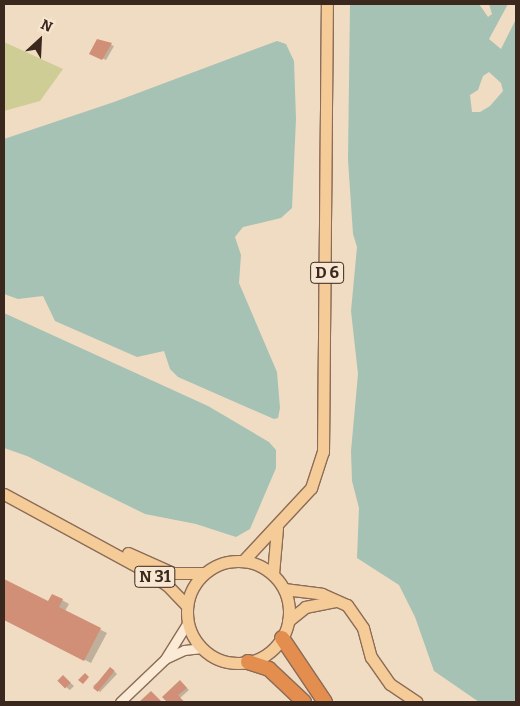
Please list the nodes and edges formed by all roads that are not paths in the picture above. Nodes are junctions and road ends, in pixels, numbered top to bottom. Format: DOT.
graph roads {
  1 [pos="327,4"];
  2 [pos="4,494"];
  3 [pos="64,525"];
  4 [pos="277,528"];
  5 [pos="244,561"];
  6 [pos="204,573"];
  7 [pos="273,574"];
  8 [pos="284,589"];
  9 [pos="337,600"];
  10 [pos="187,606"];
  11 [pos="288,621"];
  12 [pos="188,622"];
  13 [pos="282,638"];
  14 [pos="202,648"];
  15 [pos="165,659"];
  16 [pos="248,662"];
  17 [pos="120,702"];
  18 [pos="304,702"];
  19 [pos="324,702"];
  20 [pos="417,702"];
  1 -- 4 [label="main road, D 6"];
  2 -- 3 [label="main road, N 31"];
  3 -- 6 [label="main road, N 31"];
  3 -- 10 [label="main road, N 31"];
  4 -- 5 [label="main road, D 6"];
  4 -- 7 [label="main road"];
  5 -- 6 [label="main road"];
  5 -- 7 [label="main road"];
  6 -- 10 [label="main road"];
  7 -- 8 [label="main road"];
  8 -- 9 [label="main road"];
  8 -- 11 [label="main road"];
  9 -- 11 [label="main road"];
  9 -- 20 [label="main road"];
  10 -- 12 [label="main road"];
  11 -- 13 [label="main road"];
  12 -- 14 [label="main road"];
  12 -- 15 [label="street"];
  13 -- 16 [label="main road"];
  13 -- 19 [label="highway"];
  14 -- 15 [label="street"];
  14 -- 16 [label="main road"];
  15 -- 17 [label="street"];
  16 -- 18 [label="highway"];
}
